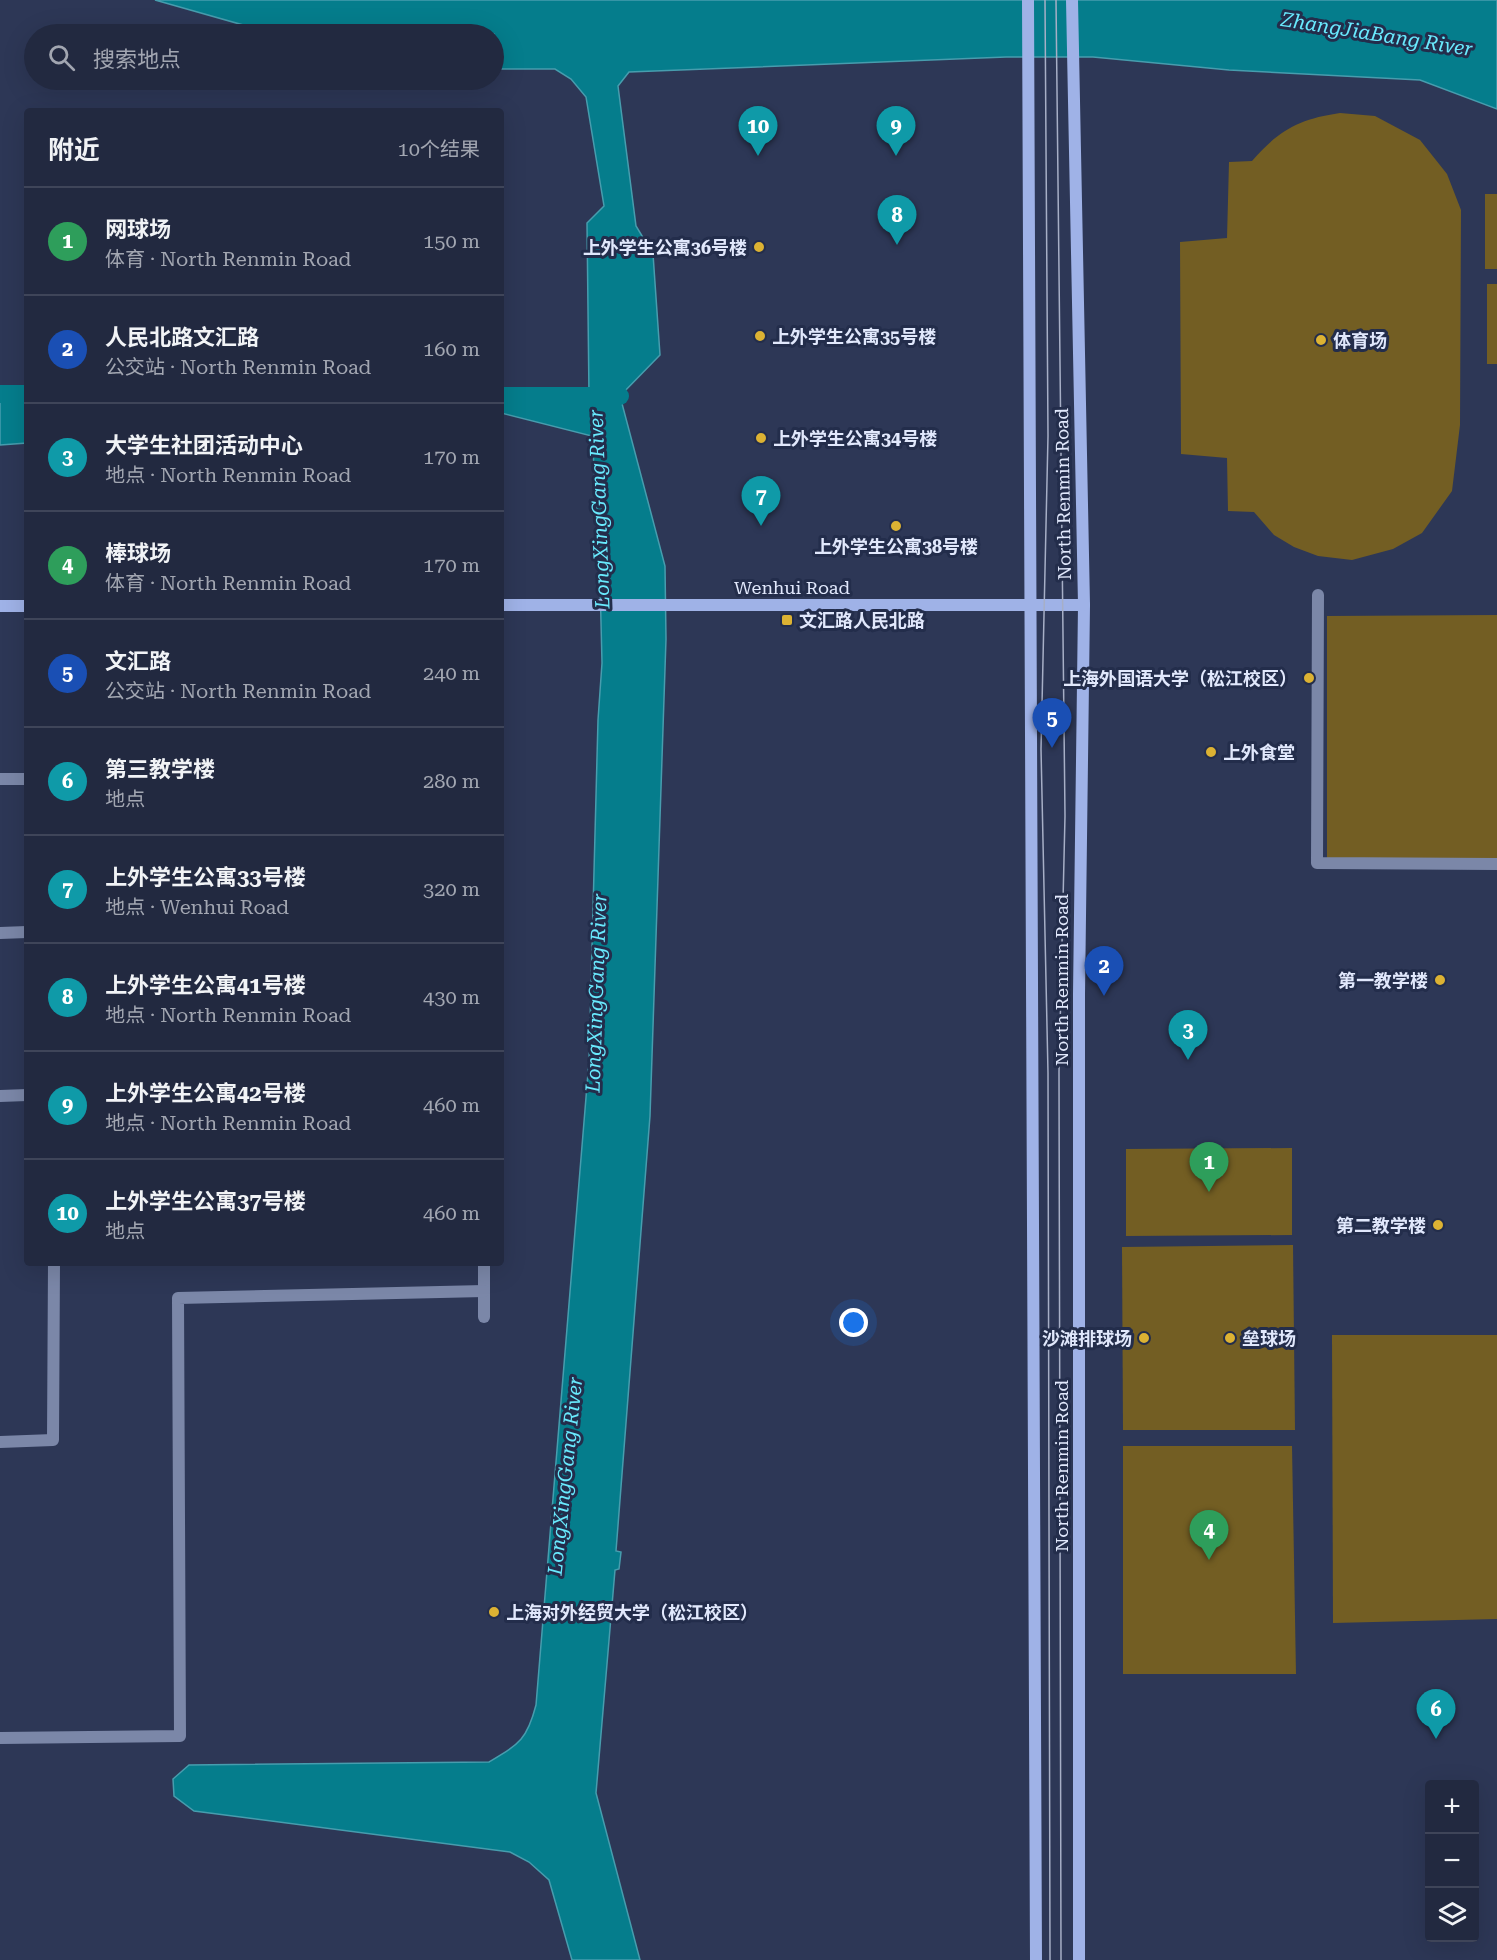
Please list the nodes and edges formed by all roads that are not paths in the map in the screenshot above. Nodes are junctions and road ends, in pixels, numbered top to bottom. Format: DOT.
graph roads {
  1 [pos="1028,0"];
  2 [pos="1072,0"];
  3 [pos="1318,595"];
  4 [pos="1030,604"];
  5 [pos="504,605"];
  6 [pos="1084,605"];
  7 [pos="0,606"];
  8 [pos="24,606"];
  9 [pos="0,779"];
  10 [pos="24,779"];
  11 [pos="1497,864"];
  12 [pos="24,932"];
  13 [pos="0,933"];
  14 [pos="24,1095"];
  15 [pos="0,1096"];
  16 [pos="54,1266"];
  17 [pos="484,1266"];
  18 [pos="484,1291"];
  19 [pos="484,1317"];
  20 [pos="0,1442"];
  21 [pos="0,1738"];
  22 [pos="1036,1960"];
  23 [pos="1079,1960"];
  1 -- 4 [label="main road, North Renmin Road"];
  2 -- 6 [label="main road, North Renmin Road"];
  3 -- 11 [label="street"];
  4 -- 5 [label="main road, Wenhui Road"];
  4 -- 6 [label="main road, Wenhui Road"];
  4 -- 22 [label="main road, North Renmin Road"];
  6 -- 23 [label="main road, North Renmin Road"];
  7 -- 8 [label="main road"];
  9 -- 10 [label="street"];
  12 -- 13 [label="street"];
  14 -- 15 [label="street"];
  16 -- 20 [label="street"];
  17 -- 18 [label="street"];
  18 -- 19 [label="street"];
  18 -- 21 [label="street"];
}
